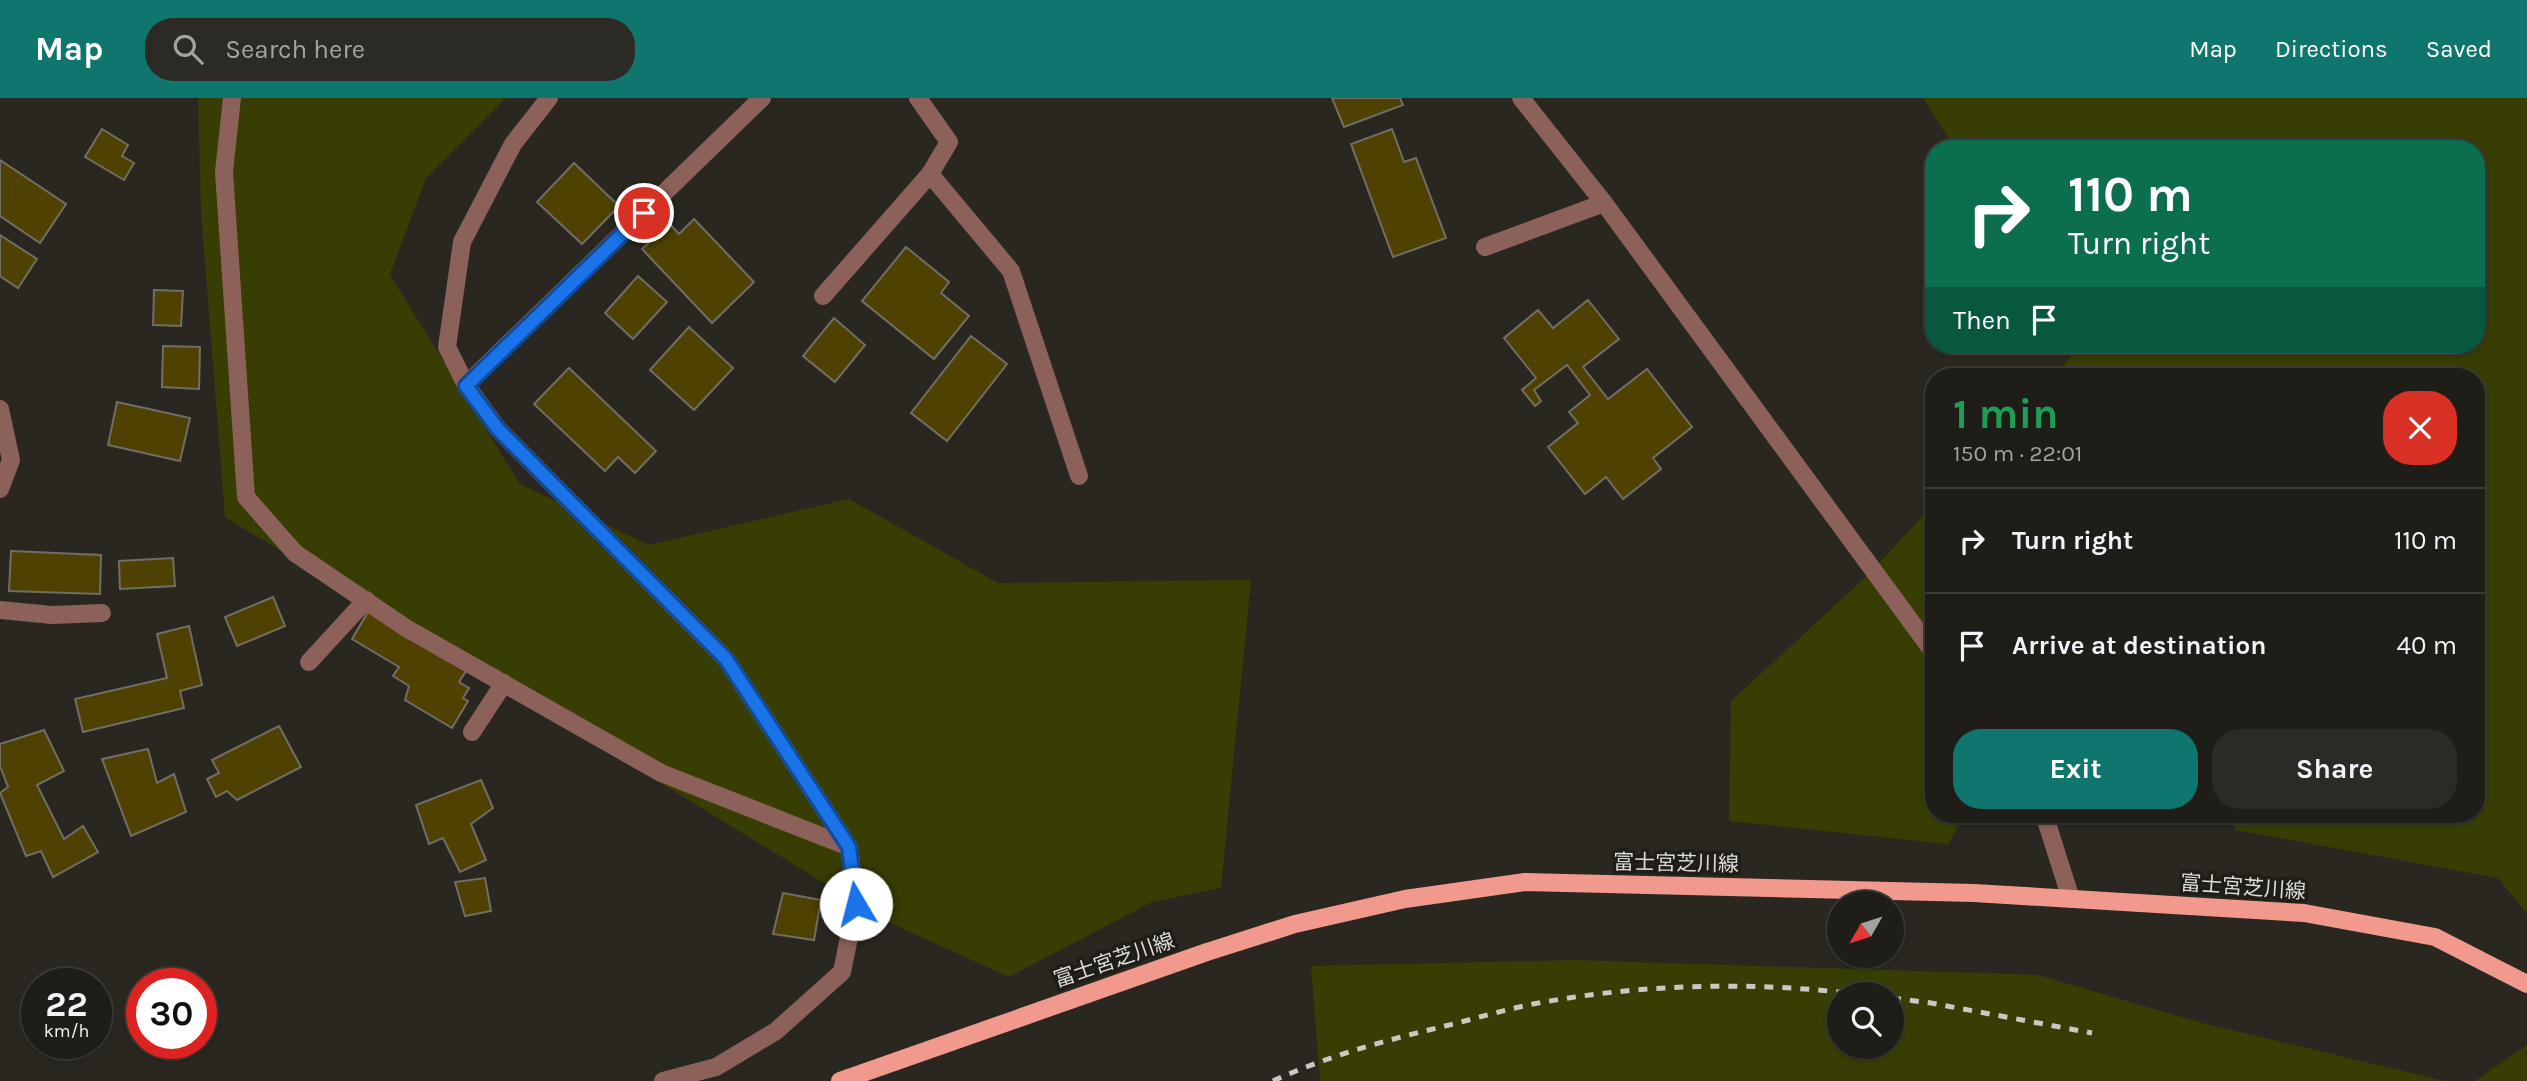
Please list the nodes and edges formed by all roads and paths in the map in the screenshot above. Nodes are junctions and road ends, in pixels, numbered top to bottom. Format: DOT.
graph roads {
  1 [pos="232,98"];
  2 [pos="548,98"];
  3 [pos="762,98"];
  4 [pos="918,98"];
  5 [pos="1521,98"];
  6 [pos="930,174"];
  7 [pos="1604,203"];
  8 [pos="1485,247"];
  9 [pos="824,296"];
  10 [pos="466,386"];
  11 [pos="0,409"];
  12 [pos="1079,476"];
  13 [pos="0,489"];
  14 [pos="366,600"];
  15 [pos="0,610"];
  16 [pos="102,613"];
  17 [pos="1925,641"];
  18 [pos="309,662"];
  19 [pos="504,683"];
  20 [pos="472,732"];
  21 [pos="2047,823"];
  22 [pos="849,847"];
  23 [pos="2071,900"];
  24 [pos="2527,984"];
  25 [pos="663,1081"];
  26 [pos="840,1081"];
  1 -- 14 [label="street"];
  2 -- 10 [label="street"];
  3 -- 10 [label="street"];
  4 -- 6 [label="street"];
  5 -- 7 [label="street"];
  6 -- 9 [label="street"];
  6 -- 12 [label="street"];
  7 -- 8 [label="street"];
  7 -- 17 [label="street"];
  10 -- 22 [label="street"];
  11 -- 13 [label="street"];
  14 -- 18 [label="street"];
  14 -- 19 [label="street"];
  15 -- 16 [label="street"];
  19 -- 20 [label="street"];
  19 -- 22 [label="street"];
  21 -- 23 [label="street"];
  22 -- 25 [label="street"];
  23 -- 24 [label="main road, 富士宮芝川線"];
  23 -- 26 [label="main road, 富士宮芝川線"];
}
